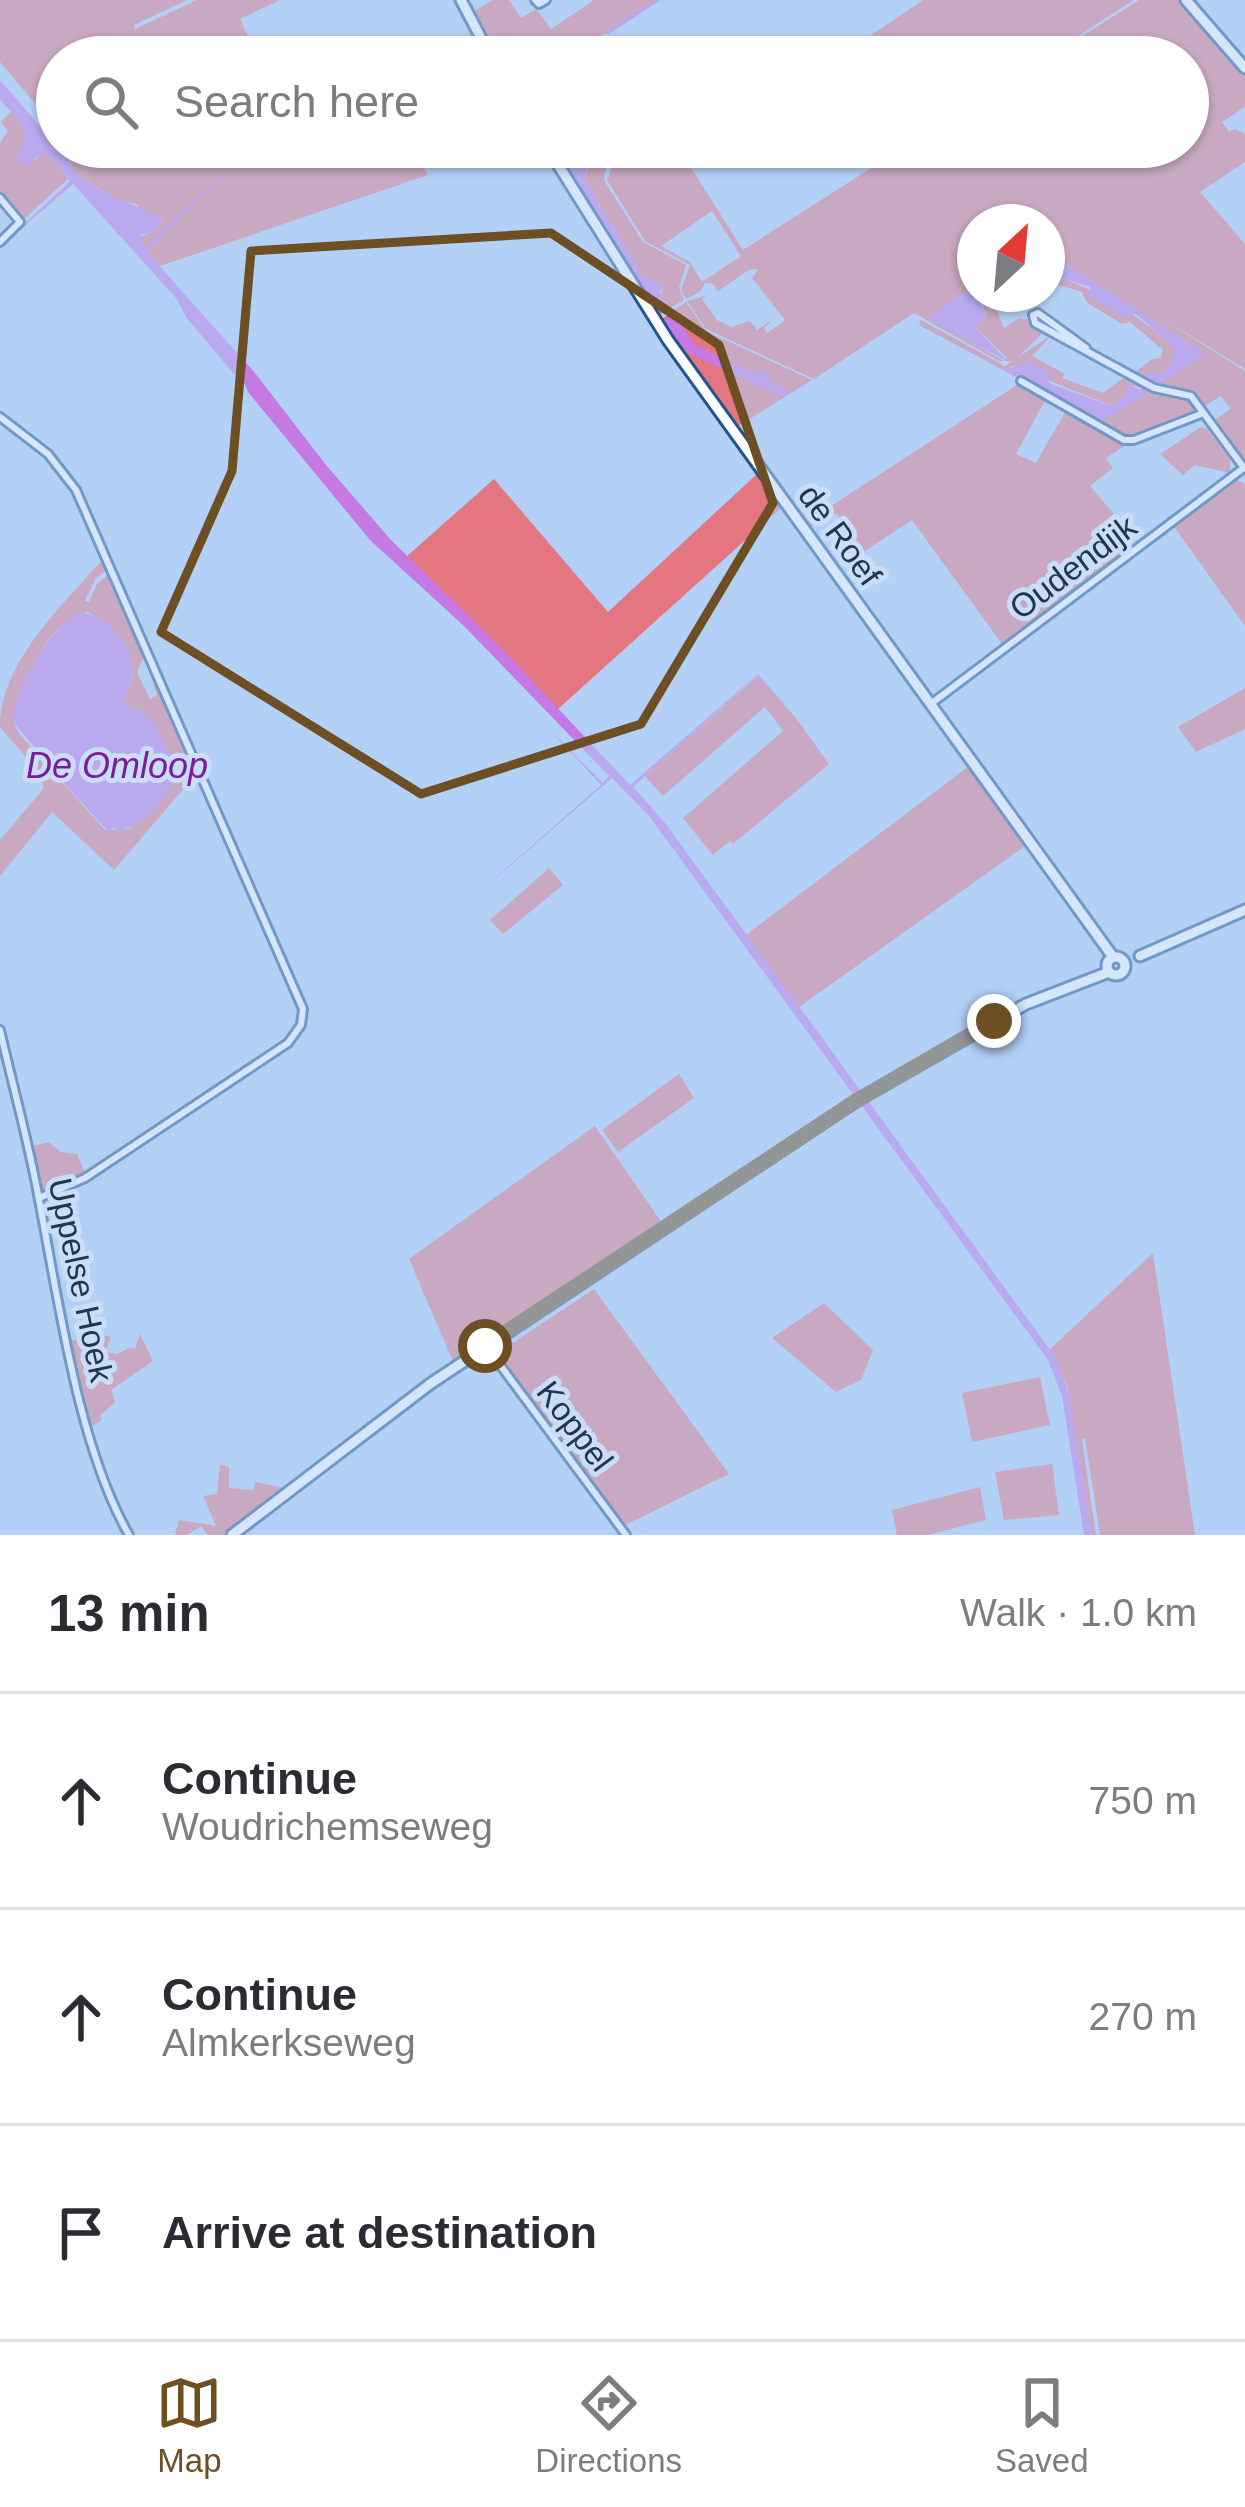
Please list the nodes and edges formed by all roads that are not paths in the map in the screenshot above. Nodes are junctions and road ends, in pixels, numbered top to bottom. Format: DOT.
graph roads {
  1 [pos="461,0"];
  2 [pos="535,0"];
  3 [pos="546,0"];
  4 [pos="1186,0"];
  5 [pos="480,36"];
  6 [pos="1245,68"];
  7 [pos="560,168"];
  8 [pos="0,198"];
  9 [pos="0,242"];
  10 [pos="1086,348"];
  11 [pos="1021,381"];
  12 [pos="1202,415"];
  13 [pos="0,417"];
  14 [pos="1244,467"];
  15 [pos="930,705"];
  16 [pos="1245,910"];
  17 [pos="1114,964"];
  18 [pos="0,1030"];
  19 [pos="39,1198"];
  20 [pos="485,1346"];
  21 [pos="129,1535"];
  22 [pos="232,1535"];
  23 [pos="626,1535"];
  1 -- 5 [label="street"];
  2 -- 3 [label="street"];
  4 -- 6 [label="street"];
  7 -- 15 [label="street, de Roef"];
  8 -- 9 [label="street"];
  10 -- 10 [label="street"];
  10 -- 12 [label="street"];
  11 -- 12 [label="street"];
  12 -- 14 [label="street"];
  13 -- 19 [label="street"];
  14 -- 15 [label="street, Oudendijk"];
  15 -- 17 [label="street, de Roef"];
  16 -- 17 [label="street"];
  17 -- 20 [label="street"];
  18 -- 19 [label="street, Uppelse Hoek"];
  19 -- 21 [label="street, Uppelse Hoek"];
  20 -- 22 [label="street"];
  20 -- 23 [label="street, Koppel"];
}
